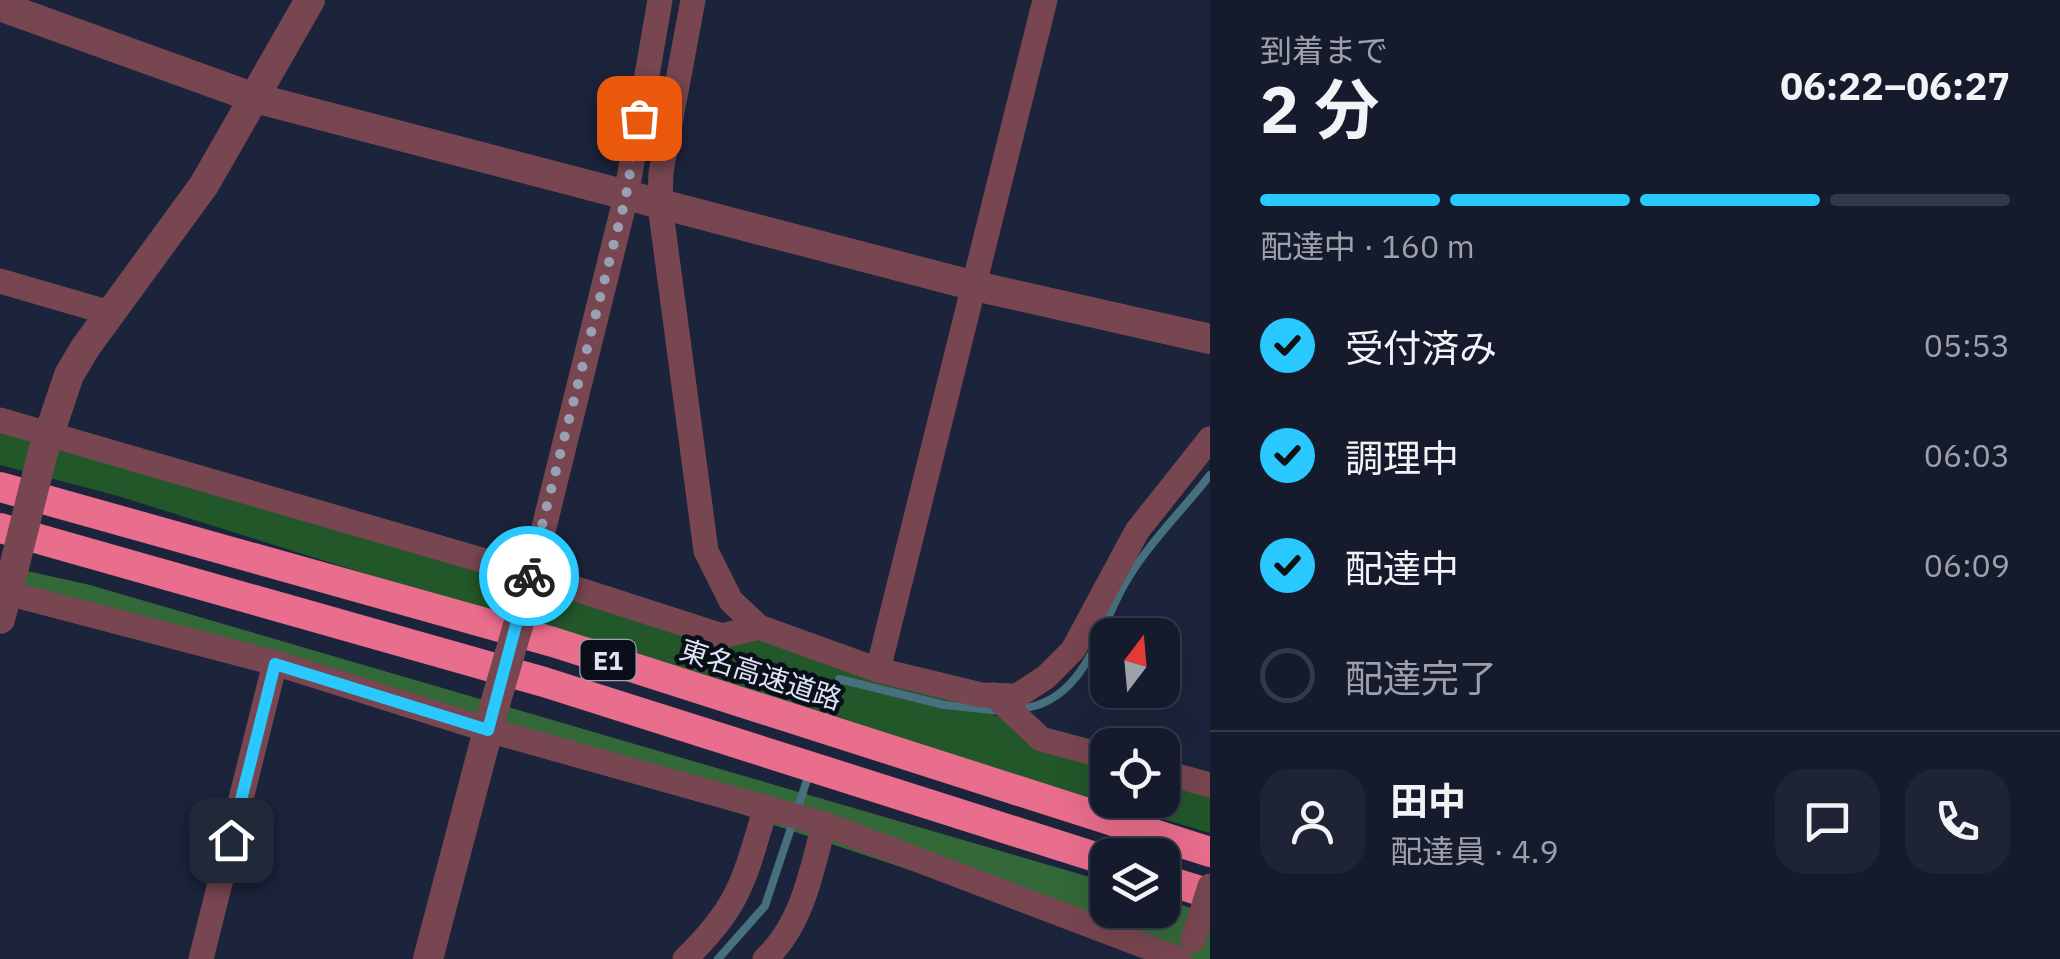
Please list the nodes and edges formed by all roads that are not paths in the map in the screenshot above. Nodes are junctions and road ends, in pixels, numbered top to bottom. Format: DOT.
graph roads {
  1 [pos="310,0"];
  2 [pos="660,0"];
  3 [pos="693,0"];
  4 [pos="1045,0"];
  5 [pos="0,6"];
  6 [pos="255,98"];
  7 [pos="626,196"];
  8 [pos="660,205"];
  9 [pos="0,281"];
  10 [pos="975,286"];
  11 [pos="110,313"];
  12 [pos="1210,339"];
  13 [pos="0,420"];
  14 [pos="1210,439"];
  15 [pos="46,443"];
  16 [pos="0,487"];
  17 [pos="0,528"];
  18 [pos="529,581"];
  19 [pos="4,605"];
  20 [pos="759,627"];
  21 [pos="275,664"];
  22 [pos="878,670"];
  23 [pos="994,696"];
  24 [pos="491,720"];
  25 [pos="1090,752"];
  26 [pos="1180,776"];
  27 [pos="1210,784"];
  28 [pos="766,808"];
  29 [pos="824,824"];
  30 [pos="1210,852"];
  31 [pos="1090,855"];
  32 [pos="1180,885"];
  33 [pos="1210,886"];
  34 [pos="1210,894"];
  35 [pos="1187,953"];
  36 [pos="202,959"];
  37 [pos="428,959"];
  38 [pos="685,959"];
  39 [pos="765,959"];
  1 -- 6 [label="street"];
  2 -- 7 [label="street"];
  3 -- 8 [label="street"];
  4 -- 10 [label="street"];
  5 -- 6 [label="street"];
  6 -- 7 [label="street"];
  6 -- 11 [label="street"];
  7 -- 8 [label="street"];
  7 -- 18 [label="street"];
  8 -- 10 [label="street"];
  8 -- 20 [label="street"];
  9 -- 11 [label="street"];
  10 -- 12 [label="street"];
  10 -- 22 [label="street"];
  11 -- 15 [label="street"];
  13 -- 15 [label="street"];
  14 -- 23 [label="street"];
  15 -- 18 [label="street"];
  15 -- 19 [label="street, bridge"];
  16 -- 30 [label="highway, 東名高速道路 / E1"];
  17 -- 31 [label="highway, E1"];
  18 -- 20 [label="street"];
  18 -- 24 [label="street, bridge"];
  19 -- 21 [label="street"];
  20 -- 22 [label="street"];
  21 -- 24 [label="street"];
  21 -- 36 [label="street"];
  22 -- 23 [label="street"];
  23 -- 25 [label="street"];
  24 -- 28 [label="street"];
  24 -- 37 [label="street"];
  26 -- 27 [label="street"];
  28 -- 29 [label="street"];
  28 -- 38 [label="street"];
  29 -- 35 [label="street"];
  29 -- 39 [label="street"];
  32 -- 34 [label="highway"];
  33 -- 35 [label="street, bridge"];
}
